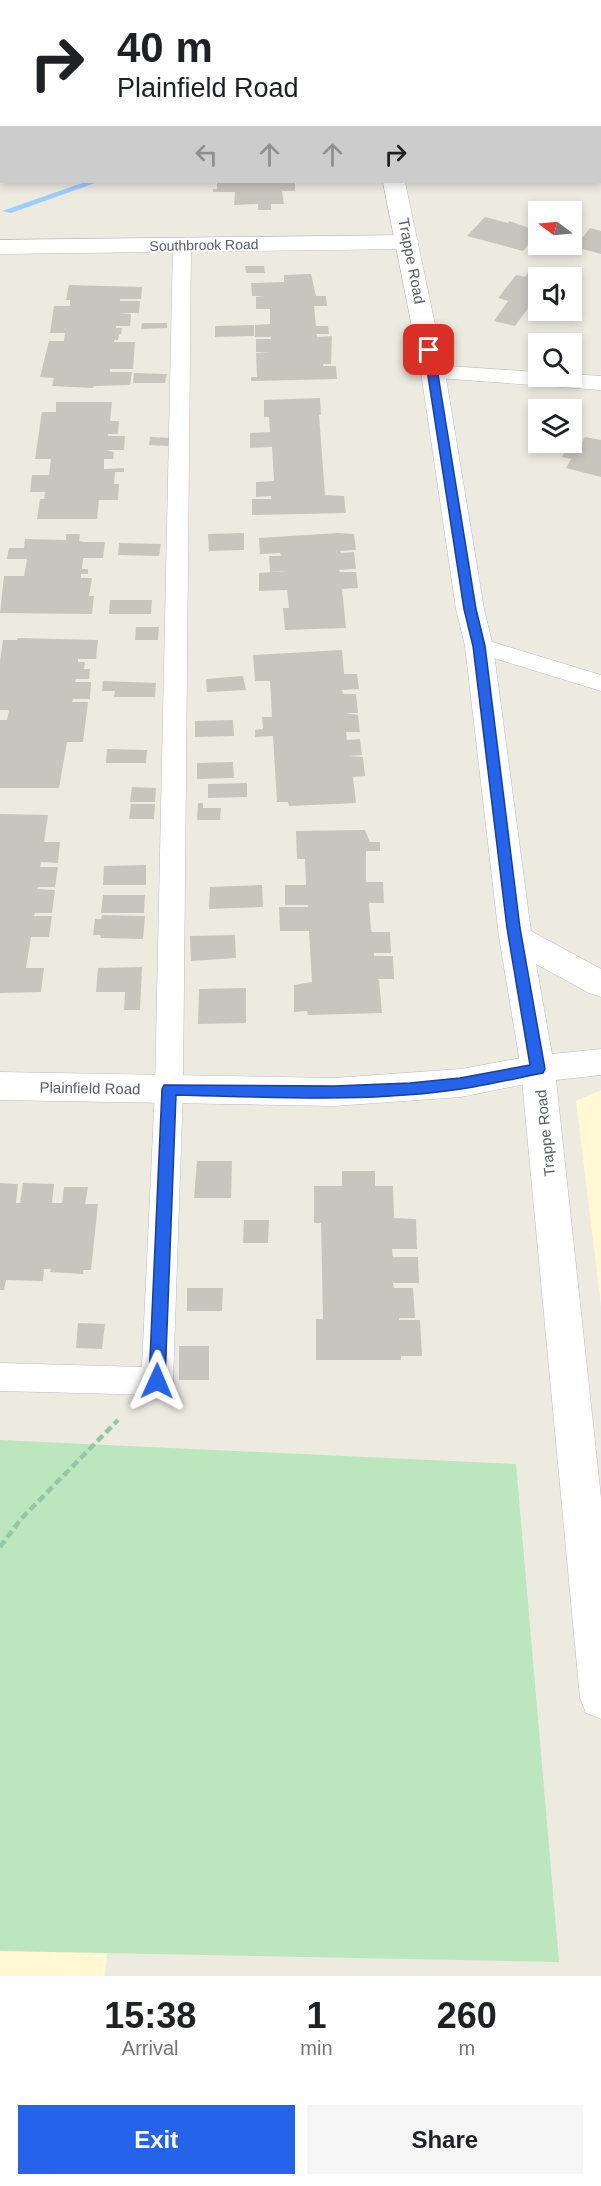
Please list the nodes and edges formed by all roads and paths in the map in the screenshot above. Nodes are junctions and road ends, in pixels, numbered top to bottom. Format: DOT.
graph roads {
  1 [pos="394,183"];
  2 [pos="408,242"];
  3 [pos="182,246"];
  4 [pos="0,247"];
  5 [pos="433,372"];
  6 [pos="601,383"];
  7 [pos="479,646"];
  8 [pos="601,683"];
  9 [pos="515,937"];
  10 [pos="601,984"];
  11 [pos="601,1062"];
  12 [pos="538,1069"];
  13 [pos="0,1086"];
  14 [pos="169,1089"];
  15 [pos="0,1377"];
  16 [pos="157,1381"];
  17 [pos="0,1547"];
  18 [pos="601,1698"];
  1 -- 2 [label="street, Trappe Road"];
  2 -- 3 [label="street, Southbrook Road"];
  2 -- 5 [label="street, Trappe Road"];
  3 -- 4 [label="street, Southbrook Road"];
  3 -- 14 [label="lane"];
  5 -- 6 [label="street"];
  5 -- 7 [label="street, Trappe Road"];
  7 -- 8 [label="lane"];
  7 -- 9 [label="street, Trappe Road"];
  9 -- 10 [label="street"];
  9 -- 12 [label="street, Trappe Road"];
  11 -- 12 [label="street, Plainfield Road"];
  12 -- 14 [label="street, Plainfield Road"];
  12 -- 18 [label="street, Trappe Road"];
  13 -- 14 [label="street, Plainfield Road"];
  14 -- 16 [label="lane"];
  15 -- 16 [label="lane"];
  16 -- 17 [label="path"];
}
